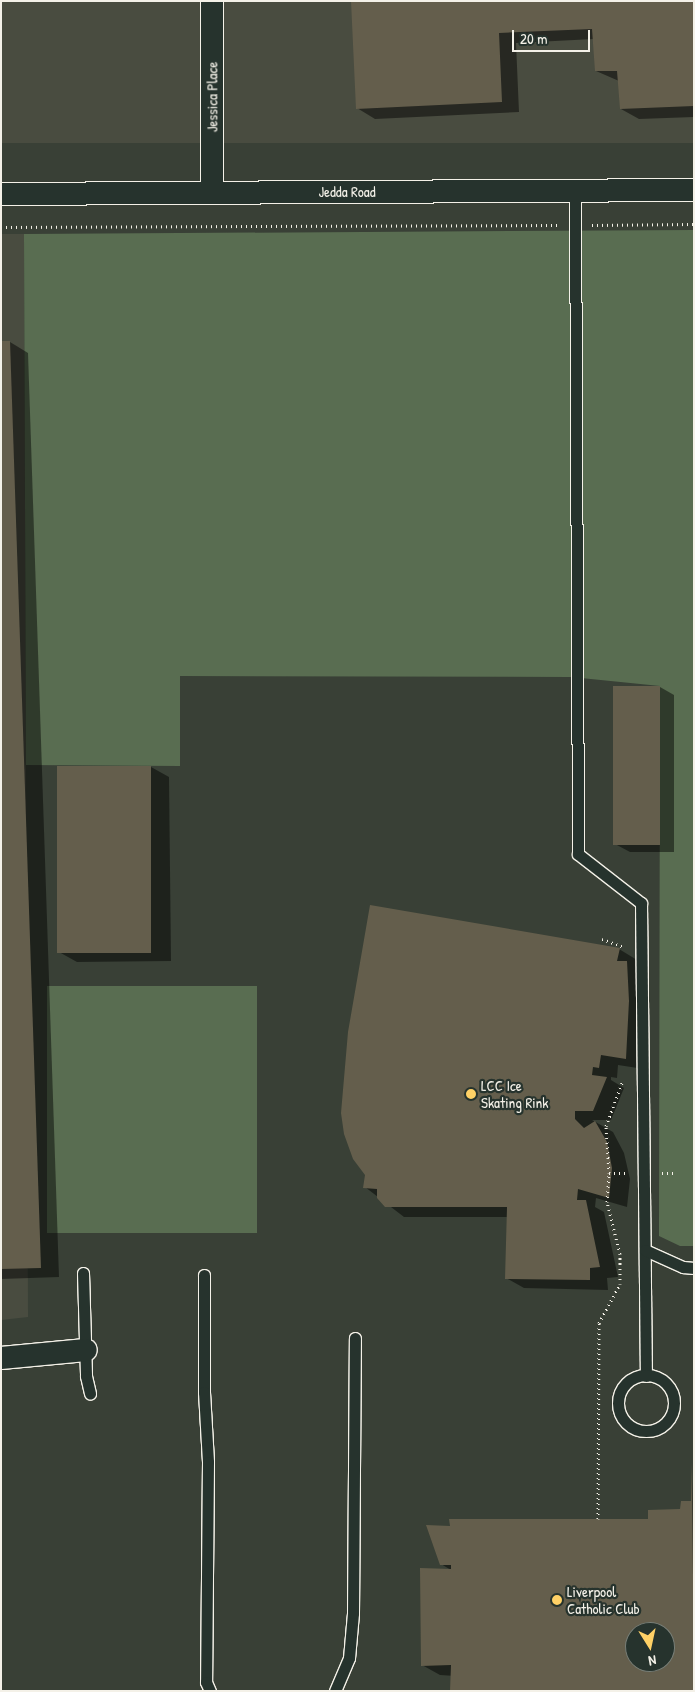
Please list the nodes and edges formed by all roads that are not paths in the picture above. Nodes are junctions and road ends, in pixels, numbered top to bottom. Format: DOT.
graph roads {
  1 [pos="212,1"];
  2 [pos="575,190"];
  3 [pos="694,190"];
  4 [pos="212,193"];
  5 [pos="1,194"];
  6 [pos="645,1250"];
  7 [pos="694,1268"];
  8 [pos="83,1273"];
  9 [pos="204,1275"];
  10 [pos="355,1338"];
  11 [pos="86,1350"];
  12 [pos="1,1358"];
  13 [pos="646,1376"];
  14 [pos="90,1394"];
  15 [pos="210,1691"];
  16 [pos="335,1691"];
  1 -- 4 [label="street, Jessica Place"];
  2 -- 3 [label="street, Jedda Road"];
  2 -- 4 [label="street, Jedda Road"];
  2 -- 6 [label="lane"];
  4 -- 5 [label="street, Jedda Road"];
  6 -- 7 [label="lane"];
  6 -- 13 [label="lane"];
  8 -- 11 [label="lane"];
  9 -- 15 [label="lane"];
  10 -- 16 [label="lane"];
  11 -- 12 [label="street"];
  11 -- 14 [label="lane"];
  13 -- 13 [label="lane"];
}
